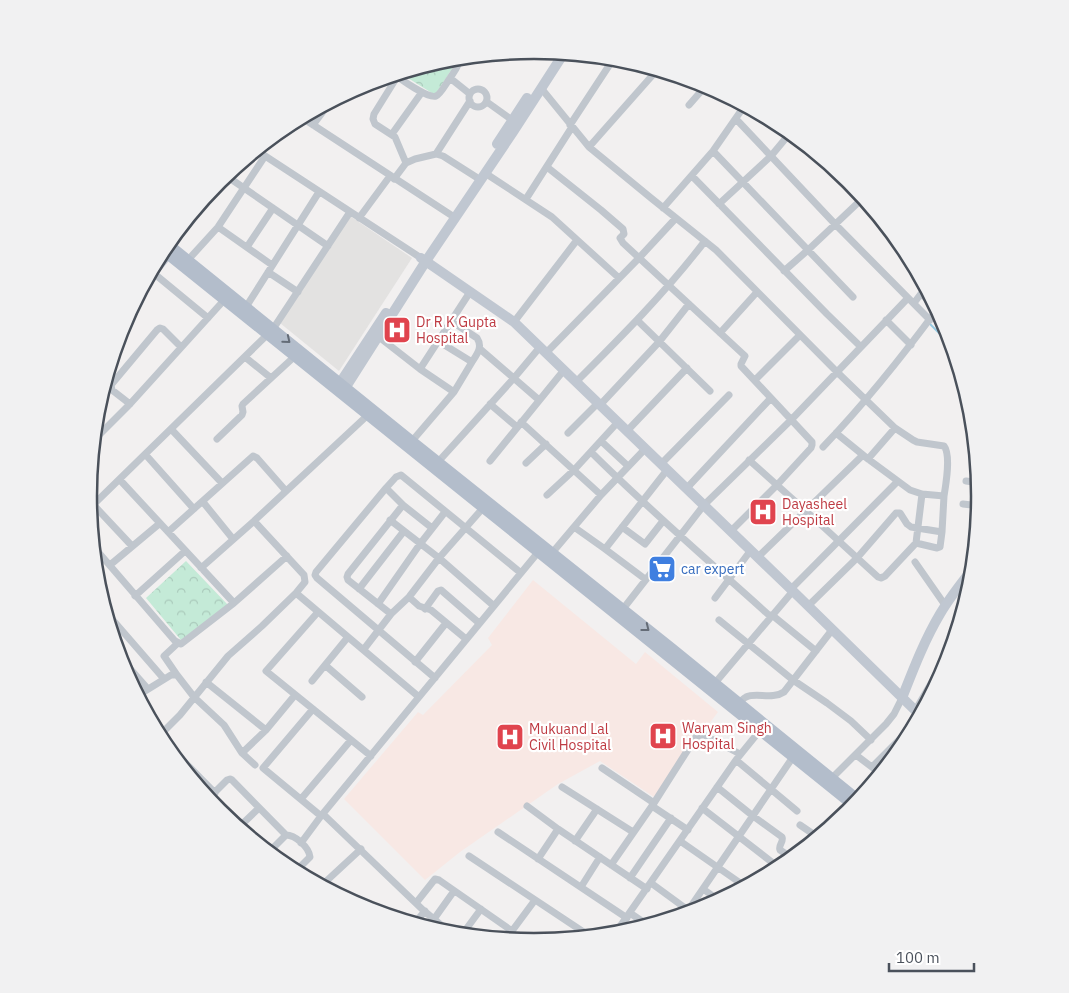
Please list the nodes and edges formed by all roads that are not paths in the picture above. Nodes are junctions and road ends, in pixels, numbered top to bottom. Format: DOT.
graph roads {
  1 [pos="552,60"];
  2 [pos="559,60"];
  3 [pos="458,65"];
  4 [pos="609,65"];
  5 [pos="653,76"];
  6 [pos="450,78"];
  7 [pos="402,80"];
  8 [pos="392,83"];
  9 [pos="541,88"];
  10 [pos="422,92"];
  11 [pos="701,92"];
  12 [pos="470,98"];
  13 [pos="487,102"];
  14 [pos="689,105"];
  15 [pos="741,111"];
  16 [pos="321,114"];
  17 [pos="736,119"];
  18 [pos="512,120"];
  19 [pos="308,122"];
  20 [pos="313,125"];
  21 [pos="571,126"];
  22 [pos="392,134"];
  23 [pos="786,138"];
  24 [pos="589,147"];
  25 [pos="713,151"];
  26 [pos="262,154"];
  27 [pos="436,154"];
  28 [pos="265,156"];
  29 [pos="771,156"];
  30 [pos="406,163"];
  31 [pos="547,167"];
  32 [pos="480,175"];
  33 [pos="692,176"];
  34 [pos="392,177"];
  35 [pos="232,180"];
  36 [pos="743,182"];
  37 [pos="244,188"];
  38 [pos="319,192"];
  39 [pos="526,199"];
  40 [pos="858,202"];
  41 [pos="719,204"];
  42 [pos="273,208"];
  43 [pos="663,208"];
  44 [pos="350,212"];
  45 [pos="451,215"];
  46 [pos="359,218"];
  47 [pos="676,218"];
  48 [pos="835,224"];
  49 [pos="298,225"];
  50 [pos="218,227"];
  51 [pos="577,240"];
  52 [pos="705,241"];
  53 [pos="328,246"];
  54 [pos="247,247"];
  55 [pos="808,250"];
  56 [pos="171,252"];
  57 [pos="172,252"];
  58 [pos="639,258"];
  59 [pos="424,259"];
  60 [pos="188,260"];
  61 [pos="272,265"];
  62 [pos="784,270"];
  63 [pos="268,272"];
  64 [pos="156,276"];
  65 [pos="619,278"];
  66 [pos="668,285"];
  67 [pos="298,292"];
  68 [pos="470,292"];
  69 [pos="757,292"];
  70 [pos="921,294"];
  71 [pos="227,297"];
  72 [pos="853,297"];
  73 [pos="908,298"];
  74 [pos="689,304"];
  75 [pos="914,304"];
  76 [pos="246,307"];
  77 [pos="933,316"];
  78 [pos="208,318"];
  79 [pos="451,320"];
  80 [pos="637,320"];
  81 [pos="886,320"];
  82 [pos="930,320"];
  83 [pos="514,322"];
  84 [pos="270,332"];
  85 [pos="720,332"];
  86 [pos="800,335"];
  87 [pos="379,337"];
  88 [pos="438,341"];
  89 [pos="660,342"];
  90 [pos="911,345"];
  91 [pos="860,346"];
  92 [pos="181,347"];
  93 [pos="480,349"];
  94 [pos="543,350"];
  95 [pos="245,357"];
  96 [pos="294,357"];
  97 [pos="472,362"];
  98 [pos="686,368"];
  99 [pos="420,369"];
  100 [pos="564,370"];
  101 [pos="837,372"];
  102 [pos="271,378"];
  103 [pos="514,378"];
  104 [pos="755,380"];
  105 [pos="576,382"];
  106 [pos="112,383"];
  107 [pos="111,387"];
  108 [pos="341,389"];
  109 [pos="710,391"];
  110 [pos="454,392"];
  111 [pos="729,395"];
  112 [pos="771,398"];
  113 [pos="539,400"];
  114 [pos="866,400"];
  115 [pos="130,404"];
  116 [pos="490,404"];
  117 [pos="599,404"];
  118 [pos="370,412"];
  119 [pos="791,420"];
  120 [pos="618,422"];
  121 [pos="519,424"];
  122 [pos="895,428"];
  123 [pos="171,429"];
  124 [pos="102,431"];
  125 [pos="627,431"];
  126 [pos="568,433"];
  127 [pos="836,433"];
  128 [pos="217,438"];
  129 [pos="601,441"];
  130 [pos="412,442"];
  131 [pos="546,444"];
  132 [pos="823,447"];
  133 [pos="645,448"];
  134 [pos="590,452"];
  135 [pos="145,454"];
  136 [pos="865,457"];
  137 [pos="749,460"];
  138 [pos="490,461"];
  139 [pos="438,462"];
  140 [pos="526,463"];
  141 [pos="628,466"];
  142 [pos="664,467"];
  143 [pos="574,470"];
  144 [pos="617,478"];
  145 [pos="120,480"];
  146 [pos="966,481"];
  147 [pos="971,481"];
  148 [pos="897,482"];
  149 [pos="222,483"];
  150 [pos="777,485"];
  151 [pos="386,488"];
  152 [pos="686,489"];
  153 [pos="286,491"];
  154 [pos="922,494"];
  155 [pos="601,495"];
  156 [pos="547,496"];
  157 [pos="944,496"];
  158 [pos="97,497"];
  159 [pos="203,502"];
  160 [pos="642,502"];
  161 [pos="963,504"];
  162 [pos="404,505"];
  163 [pos="704,505"];
  164 [pos="972,505"];
  165 [pos="483,508"];
  166 [pos="97,509"];
  167 [pos="194,509"];
  168 [pos="806,511"];
  169 [pos="445,512"];
  170 [pos="390,520"];
  171 [pos="254,521"];
  172 [pos="663,521"];
  173 [pos="160,524"];
  174 [pos="574,527"];
  175 [pos="622,527"];
  176 [pos="432,528"];
  177 [pos="466,528"];
  178 [pos="918,528"];
  179 [pos="731,531"];
  180 [pos="168,532"];
  181 [pos="404,532"];
  182 [pos="942,532"];
  183 [pos="679,536"];
  184 [pos="233,539"];
  185 [pos="839,541"];
  186 [pos="916,542"];
  187 [pos="420,544"];
  188 [pos="132,546"];
  189 [pos="540,549"];
  190 [pos="605,549"];
  191 [pos="185,551"];
  192 [pos="552,553"];
  193 [pos="100,554"];
  194 [pos="754,554"];
  195 [pos="288,556"];
  196 [pos="439,558"];
  197 [pos="857,558"];
  198 [pos="914,562"];
  199 [pos="110,565"];
  200 [pos="201,568"];
  201 [pos="521,573"];
  202 [pos="646,580"];
  203 [pos="729,580"];
  204 [pos="964,580"];
  205 [pos="359,589"];
  206 [pos="792,590"];
  207 [pos="296,593"];
  208 [pos="135,596"];
  209 [pos="409,597"];
  210 [pos="715,598"];
  211 [pos="234,603"];
  212 [pos="378,604"];
  213 [pos="945,605"];
  214 [pos="494,606"];
  215 [pos="808,606"];
  216 [pos="425,608"];
  217 [pos="622,609"];
  218 [pos="318,612"];
  219 [pos="391,614"];
  220 [pos="771,616"];
  221 [pos="719,620"];
  222 [pos="446,623"];
  223 [pos="480,623"];
  224 [pos="116,624"];
  225 [pos="379,630"];
  226 [pos="832,630"];
  227 [pos="348,637"];
  228 [pos="466,639"];
  229 [pos="178,643"];
  230 [pos="748,643"];
  231 [pos="364,649"];
  232 [pos="816,651"];
  233 [pos="415,662"];
  234 [pos="325,665"];
  235 [pos="134,674"];
  236 [pos="177,675"];
  237 [pos="435,678"];
  238 [pos="164,679"];
  239 [pos="793,680"];
  240 [pos="312,681"];
  241 [pos="206,682"];
  242 [pos="714,683"];
  243 [pos="148,689"];
  244 [pos="143,692"];
  245 [pos="295,695"];
  246 [pos="419,696"];
  247 [pos="194,697"];
  248 [pos="362,697"];
  249 [pos="902,698"];
  250 [pos="739,703"];
  251 [pos="313,709"];
  252 [pos="916,712"];
  253 [pos="763,727"];
  254 [pos="165,730"];
  255 [pos="266,730"];
  256 [pos="351,740"];
  257 [pos="871,740"];
  258 [pos="896,743"];
  259 [pos="888,751"];
  260 [pos="242,753"];
  261 [pos="856,755"];
  262 [pos="370,756"];
  263 [pos="738,757"];
  264 [pos="793,757"];
  265 [pos="255,765"];
  266 [pos="872,767"];
  267 [pos="602,768"];
  268 [pos="876,770"];
  269 [pos="194,772"];
  270 [pos="832,778"];
  271 [pos="562,787"];
  272 [pos="717,787"];
  273 [pos="771,789"];
  274 [pos="215,793"];
  275 [pos="854,796"];
  276 [pos="301,799"];
  277 [pos="848,802"];
  278 [pos="653,804"];
  279 [pos="527,806"];
  280 [pos="259,808"];
  281 [pos="702,808"];
  282 [pos="597,809"];
  283 [pos="797,811"];
  284 [pos="322,815"];
  285 [pos="753,816"];
  286 [pos="671,818"];
  287 [pos="243,823"];
  288 [pos="800,825"];
  289 [pos="558,829"];
  290 [pos="688,830"];
  291 [pos="498,832"];
  292 [pos="633,832"];
  293 [pos="813,834"];
  294 [pos="286,835"];
  295 [pos="739,836"];
  296 [pos="575,841"];
  297 [pos="680,841"];
  298 [pos="301,843"];
  299 [pos="273,848"];
  300 [pos="361,849"];
  301 [pos="786,854"];
  302 [pos="469,856"];
  303 [pos="600,858"];
  304 [pos="538,859"];
  305 [pos="773,863"];
  306 [pos="611,865"];
  307 [pos="301,866"];
  308 [pos="718,868"];
  309 [pos="630,878"];
  310 [pos="326,881"];
  311 [pos="740,883"];
  312 [pos="649,886"];
  313 [pos="581,887"];
  314 [pos="703,889"];
  315 [pos="454,891"];
  316 [pos="713,896"];
  317 [pos="535,900"];
  318 [pos="416,902"];
  319 [pos="694,904"];
  320 [pos="682,908"];
  321 [pos="481,909"];
  322 [pos="426,911"];
  323 [pos="628,915"];
  324 [pos="419,918"];
  325 [pos="434,919"];
  326 [pos="640,921"];
  327 [pos="439,924"];
  328 [pos="620,926"];
  329 [pos="466,929"];
  330 [pos="512,932"];
  331 [pos="582,932"];
  1 -- 18 [label="street"];
  2 -- 9 [label="street"];
  3 -- 6 [label="street"];
  4 -- 21 [label="street"];
  5 -- 24 [label="street"];
  6 -- 10 [label="street"];
  6 -- 12 [label="street"];
  7 -- 10 [label="street"];
  8 -- 22 [label="street"];
  9 -- 21 [label="street"];
  9 -- 32 [label="street"];
  10 -- 22 [label="street"];
  11 -- 14 [label="street"];
  12 -- 13 [label="street"];
  12 -- 13 [label="street"];
  12 -- 27 [label="street"];
  13 -- 18 [label="street"];
  15 -- 17 [label="street"];
  16 -- 20 [label="street"];
  17 -- 25 [label="street"];
  17 -- 29 [label="street"];
  18 -- 32 [label="street"];
  19 -- 20 [label="street"];
  20 -- 34 [label="street"];
  21 -- 24 [label="street"];
  21 -- 31 [label="street"];
  22 -- 30 [label="street"];
  23 -- 29 [label="street"];
  24 -- 43 [label="street"];
  25 -- 33 [label="street"];
  25 -- 36 [label="street"];
  26 -- 28 [label="street"];
  27 -- 30 [label="street"];
  27 -- 32 [label="street"];
  28 -- 37 [label="street"];
  28 -- 38 [label="street"];
  29 -- 36 [label="street"];
  29 -- 48 [label="street"];
  30 -- 34 [label="street"];
  31 -- 39 [label="street"];
  31 -- 58 [label="street"];
  32 -- 39 [label="street"];
  32 -- 45 [label="street"];
  32 -- 59 [label="street"];
  33 -- 41 [label="street"];
  33 -- 43 [label="street"];
  34 -- 45 [label="street"];
  34 -- 46 [label="street"];
  35 -- 37 [label="street"];
  36 -- 41 [label="street"];
  36 -- 55 [label="street"];
  37 -- 42 [label="street"];
  37 -- 50 [label="street"];
  38 -- 44 [label="street"];
  38 -- 49 [label="street"];
  39 -- 51 [label="street"];
  40 -- 48 [label="street"];
  41 -- 62 [label="street"];
  42 -- 49 [label="street"];
  42 -- 54 [label="street"];
  43 -- 47 [label="street"];
  44 -- 46 [label="street"];
  44 -- 53 [label="street"];
  45 -- 59 [label="street"];
  46 -- 59 [label="street"];
  47 -- 52 [label="street"];
  47 -- 58 [label="street"];
  48 -- 55 [label="street"];
  48 -- 73 [label="street"];
  49 -- 53 [label="street"];
  49 -- 61 [label="street"];
  50 -- 54 [label="street"];
  50 -- 60 [label="street"];
  51 -- 65 [label="street"];
  51 -- 83 [label="street"];
  52 -- 66 [label="street"];
  52 -- 69 [label="street"];
  53 -- 67 [label="street"];
  54 -- 61 [label="street"];
  55 -- 62 [label="street"];
  55 -- 72 [label="street"];
  56 -- 71 [label="main road"];
  57 -- 60 [label="main road"];
  58 -- 65 [label="street"];
  58 -- 66 [label="street"];
  59 -- 68 [label="street"];
  59 -- 87 [label="street"];
  59 -- 108 [label="street"];
  60 -- 71 [label="main road"];
  61 -- 63 [label="street"];
  62 -- 91 [label="street"];
  63 -- 67 [label="street"];
  63 -- 76 [label="street"];
  64 -- 78 [label="street"];
  65 -- 94 [label="street"];
  66 -- 74 [label="street"];
  66 -- 80 [label="street"];
  67 -- 84 [label="street"];
  68 -- 79 [label="street"];
  68 -- 83 [label="street"];
  69 -- 85 [label="street"];
  69 -- 86 [label="street"];
  70 -- 75 [label="street"];
  71 -- 76 [label="main road"];
  71 -- 78 [label="street"];
  71 -- 84 [label="main road"];
  73 -- 75 [label="street"];
  73 -- 81 [label="street"];
  74 -- 85 [label="street"];
  74 -- 89 [label="street"];
  75 -- 82 [label="street"];
  76 -- 84 [label="main road"];
  77 -- 82 [label="street"];
  78 -- 92 [label="street"];
  79 -- 88 [label="street"];
  79 -- 93 [label="street"];
  80 -- 89 [label="street"];
  80 -- 105 [label="street"];
  81 -- 90 [label="street"];
  81 -- 91 [label="street"];
  82 -- 90 [label="street"];
  83 -- 94 [label="street"];
  84 -- 95 [label="street"];
  84 -- 96 [label="main road"];
  84 -- 108 [label="main road, one-way"];
  85 -- 104 [label="street"];
  86 -- 101 [label="street"];
  86 -- 104 [label="street"];
  87 -- 99 [label="street"];
  87 -- 108 [label="street"];
  88 -- 97 [label="street"];
  88 -- 99 [label="street"];
  89 -- 98 [label="street"];
  89 -- 117 [label="street"];
  90 -- 114 [label="street"];
  91 -- 101 [label="street"];
  92 -- 106 [label="street"];
  92 -- 115 [label="street"];
  93 -- 97 [label="street"];
  93 -- 103 [label="street"];
  94 -- 100 [label="street"];
  94 -- 103 [label="street"];
  95 -- 102 [label="street"];
  95 -- 123 [label="street"];
  96 -- 102 [label="street"];
  96 -- 108 [label="main road"];
  97 -- 110 [label="street"];
  98 -- 109 [label="street"];
  98 -- 125 [label="street"];
  99 -- 110 [label="street"];
  100 -- 105 [label="street"];
  100 -- 113 [label="street"];
  101 -- 114 [label="street"];
  101 -- 119 [label="street"];
  102 -- 128 [label="street"];
  103 -- 113 [label="street"];
  103 -- 116 [label="street"];
  104 -- 112 [label="street"];
  105 -- 117 [label="street"];
  107 -- 115 [label="street"];
  108 -- 118 [label="main road"];
  110 -- 130 [label="street"];
  111 -- 142 [label="street"];
  112 -- 119 [label="street"];
  112 -- 152 [label="street"];
  113 -- 121 [label="street"];
  114 -- 122 [label="street"];
  114 -- 127 [label="street"];
  115 -- 124 [label="street"];
  116 -- 121 [label="street"];
  116 -- 139 [label="street"];
  117 -- 120 [label="street"];
  117 -- 126 [label="street"];
  118 -- 130 [label="main road"];
  118 -- 153 [label="street"];
  118 -- 165 [label="main road"];
  119 -- 137 [label="street"];
  119 -- 150 [label="street"];
  120 -- 125 [label="street"];
  120 -- 129 [label="street"];
  121 -- 131 [label="street"];
  121 -- 138 [label="street"];
  122 -- 136 [label="street"];
  122 -- 157 [label="street"];
  123 -- 135 [label="street"];
  123 -- 149 [label="street"];
  125 -- 133 [label="street"];
  127 -- 132 [label="street"];
  127 -- 136 [label="street"];
  129 -- 134 [label="street"];
  129 -- 141 [label="street"];
  130 -- 139 [label="main road"];
  131 -- 140 [label="street"];
  131 -- 143 [label="street"];
  133 -- 141 [label="street"];
  133 -- 142 [label="street"];
  134 -- 143 [label="street"];
  134 -- 144 [label="street"];
  135 -- 145 [label="street"];
  135 -- 167 [label="street"];
  136 -- 148 [label="street"];
  136 -- 168 [label="street"];
  137 -- 150 [label="street"];
  137 -- 163 [label="street"];
  139 -- 189 [label="main road"];
  141 -- 144 [label="street"];
  142 -- 152 [label="street"];
  142 -- 160 [label="street"];
  143 -- 155 [label="street"];
  143 -- 156 [label="street"];
  144 -- 155 [label="street"];
  144 -- 160 [label="street"];
  145 -- 158 [label="street"];
  145 -- 173 [label="street"];
  146 -- 147 [label="street"];
  148 -- 154 [label="street"];
  148 -- 185 [label="street"];
  149 -- 153 [label="street"];
  149 -- 159 [label="street"];
  150 -- 168 [label="street"];
  150 -- 179 [label="street"];
  151 -- 162 [label="street"];
  151 -- 169 [label="street"];
  151 -- 225 [label="street"];
  152 -- 163 [label="street"];
  153 -- 171 [label="street"];
  154 -- 157 [label="street"];
  154 -- 178 [label="street"];
  155 -- 174 [label="street"];
  157 -- 182 [label="street"];
  159 -- 167 [label="street"];
  159 -- 184 [label="street"];
  160 -- 172 [label="street"];
  160 -- 175 [label="street"];
  161 -- 164 [label="street"];
  162 -- 170 [label="street"];
  162 -- 176 [label="street"];
  163 -- 179 [label="street"];
  163 -- 183 [label="street"];
  165 -- 177 [label="street"];
  165 -- 189 [label="main road"];
  166 -- 188 [label="street"];
  167 -- 180 [label="street"];
  168 -- 185 [label="street"];
  168 -- 194 [label="street"];
  169 -- 176 [label="street"];
  169 -- 177 [label="street"];
  170 -- 181 [label="street"];
  170 -- 205 [label="street"];
  171 -- 184 [label="street"];
  171 -- 195 [label="street"];
  172 -- 175 [label="street"];
  172 -- 183 [label="street"];
  173 -- 180 [label="street"];
  173 -- 188 [label="street"];
  174 -- 190 [label="street"];
  174 -- 192 [label="street"];
  175 -- 190 [label="street"];
  176 -- 187 [label="street"];
  177 -- 196 [label="street"];
  177 -- 201 [label="street"];
  178 -- 182 [label="street"];
  178 -- 186 [label="street"];
  178 -- 197 [label="street"];
  179 -- 194 [label="street"];
  180 -- 191 [label="street"];
  181 -- 187 [label="street"];
  181 -- 205 [label="street"];
  182 -- 186 [label="street"];
  183 -- 202 [label="street"];
  183 -- 203 [label="street"];
  184 -- 200 [label="street"];
  185 -- 197 [label="street"];
  185 -- 206 [label="street"];
  186 -- 197 [label="street"];
  187 -- 196 [label="street"];
  187 -- 212 [label="street"];
  188 -- 199 [label="street"];
  189 -- 192 [label="main road"];
  189 -- 201 [label="street"];
  189 -- 253 [label="main road"];
  190 -- 202 [label="street"];
  191 -- 200 [label="street"];
  191 -- 208 [label="street"];
  192 -- 217 [label="main road"];
  193 -- 199 [label="street"];
  194 -- 203 [label="street"];
  194 -- 206 [label="street"];
  195 -- 207 [label="street"];
  195 -- 211 [label="street"];
  196 -- 209 [label="street"];
  196 -- 214 [label="street"];
  197 -- 215 [label="street"];
  198 -- 213 [label="street"];
  199 -- 208 [label="street"];
  200 -- 211 [label="street"];
  201 -- 214 [label="street"];
  202 -- 217 [label="street"];
  203 -- 210 [label="street"];
  203 -- 220 [label="street"];
  204 -- 213 [label="street"];
  205 -- 212 [label="street"];
  206 -- 215 [label="street"];
  206 -- 220 [label="street"];
  207 -- 218 [label="street"];
  207 -- 241 [label="street"];
  208 -- 229 [label="street"];
  209 -- 216 [label="street"];
  209 -- 219 [label="street"];
  211 -- 229 [label="street"];
  212 -- 219 [label="street"];
  213 -- 249 [label="street"];
  214 -- 223 [label="street"];
  215 -- 226 [label="street"];
  216 -- 222 [label="street"];
  216 -- 223 [label="street"];
  217 -- 242 [label="main road, one-way"];
  218 -- 227 [label="street"];
  218 -- 245 [label="street"];
  219 -- 225 [label="street"];
  220 -- 230 [label="street"];
  220 -- 232 [label="street"];
  221 -- 230 [label="street"];
  222 -- 228 [label="street"];
  222 -- 233 [label="street"];
  223 -- 228 [label="street"];
  224 -- 238 [label="street"];
  225 -- 231 [label="street"];
  225 -- 233 [label="street"];
  226 -- 232 [label="street"];
  226 -- 249 [label="street"];
  227 -- 231 [label="street"];
  227 -- 234 [label="street"];
  228 -- 237 [label="street"];
  229 -- 236 [label="street"];
  230 -- 239 [label="street"];
  230 -- 242 [label="street"];
  231 -- 246 [label="street"];
  232 -- 239 [label="street"];
  233 -- 237 [label="street"];
  234 -- 240 [label="street"];
  234 -- 248 [label="street"];
  235 -- 243 [label="street"];
  236 -- 238 [label="street"];
  236 -- 247 [label="street"];
  237 -- 246 [label="street"];
  238 -- 243 [label="street"];
  239 -- 250 [label="street"];
  239 -- 257 [label="street"];
  241 -- 247 [label="street"];
  241 -- 255 [label="street"];
  242 -- 250 [label="main road"];
  243 -- 244 [label="street"];
  245 -- 251 [label="street"];
  245 -- 255 [label="street"];
  246 -- 262 [label="street"];
  247 -- 254 [label="street"];
  247 -- 260 [label="street"];
  249 -- 252 [label="street"];
  249 -- 257 [label="street"];
  250 -- 253 [label="main road"];
  251 -- 256 [label="street"];
  251 -- 276 [label="street"];
  253 -- 263 [label="street"];
  253 -- 264 [label="main road"];
  253 -- 270 [label="main road"];
  255 -- 260 [label="street"];
  256 -- 262 [label="street"];
  256 -- 276 [label="street"];
  257 -- 261 [label="street"];
  258 -- 259 [label="street"];
  259 -- 266 [label="street"];
  260 -- 265 [label="street"];
  261 -- 266 [label="street"];
  261 -- 270 [label="street"];
  262 -- 284 [label="street"];
  263 -- 272 [label="street"];
  263 -- 273 [label="street"];
  263 -- 278 [label="street"];
  264 -- 273 [label="street"];
  264 -- 277 [label="main road"];
  266 -- 268 [label="street"];
  267 -- 278 [label="street"];
  269 -- 274 [label="street"];
  270 -- 275 [label="main road"];
  271 -- 282 [label="street"];
  272 -- 281 [label="street"];
  272 -- 285 [label="street"];
  273 -- 283 [label="street"];
  273 -- 285 [label="street"];
  274 -- 280 [label="street"];
  276 -- 284 [label="street"];
  278 -- 286 [label="street"];
  278 -- 292 [label="street"];
  279 -- 289 [label="street"];
  280 -- 287 [label="street"];
  280 -- 294 [label="street"];
  281 -- 290 [label="street"];
  281 -- 295 [label="street"];
  282 -- 292 [label="street"];
  282 -- 296 [label="street"];
  284 -- 298 [label="street"];
  284 -- 300 [label="street"];
  285 -- 295 [label="street"];
  285 -- 301 [label="street"];
  286 -- 290 [label="street"];
  286 -- 309 [label="street"];
  288 -- 293 [label="street"];
  289 -- 296 [label="street"];
  289 -- 304 [label="street"];
  290 -- 297 [label="street"];
  291 -- 304 [label="street"];
  292 -- 306 [label="street"];
  294 -- 298 [label="street"];
  294 -- 299 [label="street"];
  295 -- 305 [label="street"];
  295 -- 308 [label="street"];
  296 -- 303 [label="street"];
  297 -- 308 [label="street"];
  297 -- 312 [label="street"];
  298 -- 307 [label="street"];
  300 -- 310 [label="street"];
  300 -- 318 [label="street"];
  302 -- 317 [label="street"];
  303 -- 306 [label="street"];
  303 -- 313 [label="street"];
  304 -- 313 [label="street"];
  306 -- 309 [label="street"];
  308 -- 311 [label="street"];
  308 -- 314 [label="street"];
  309 -- 312 [label="street"];
  312 -- 320 [label="street"];
  312 -- 323 [label="street"];
  313 -- 323 [label="street"];
  314 -- 316 [label="street"];
  314 -- 319 [label="street"];
  315 -- 318 [label="street"];
  315 -- 321 [label="street"];
  315 -- 325 [label="street"];
  317 -- 330 [label="street"];
  317 -- 331 [label="street"];
  318 -- 322 [label="street"];
  321 -- 329 [label="street"];
  321 -- 330 [label="street"];
  322 -- 324 [label="street"];
  322 -- 325 [label="street"];
  323 -- 326 [label="street"];
  323 -- 328 [label="street"];
  325 -- 327 [label="street"];
}
